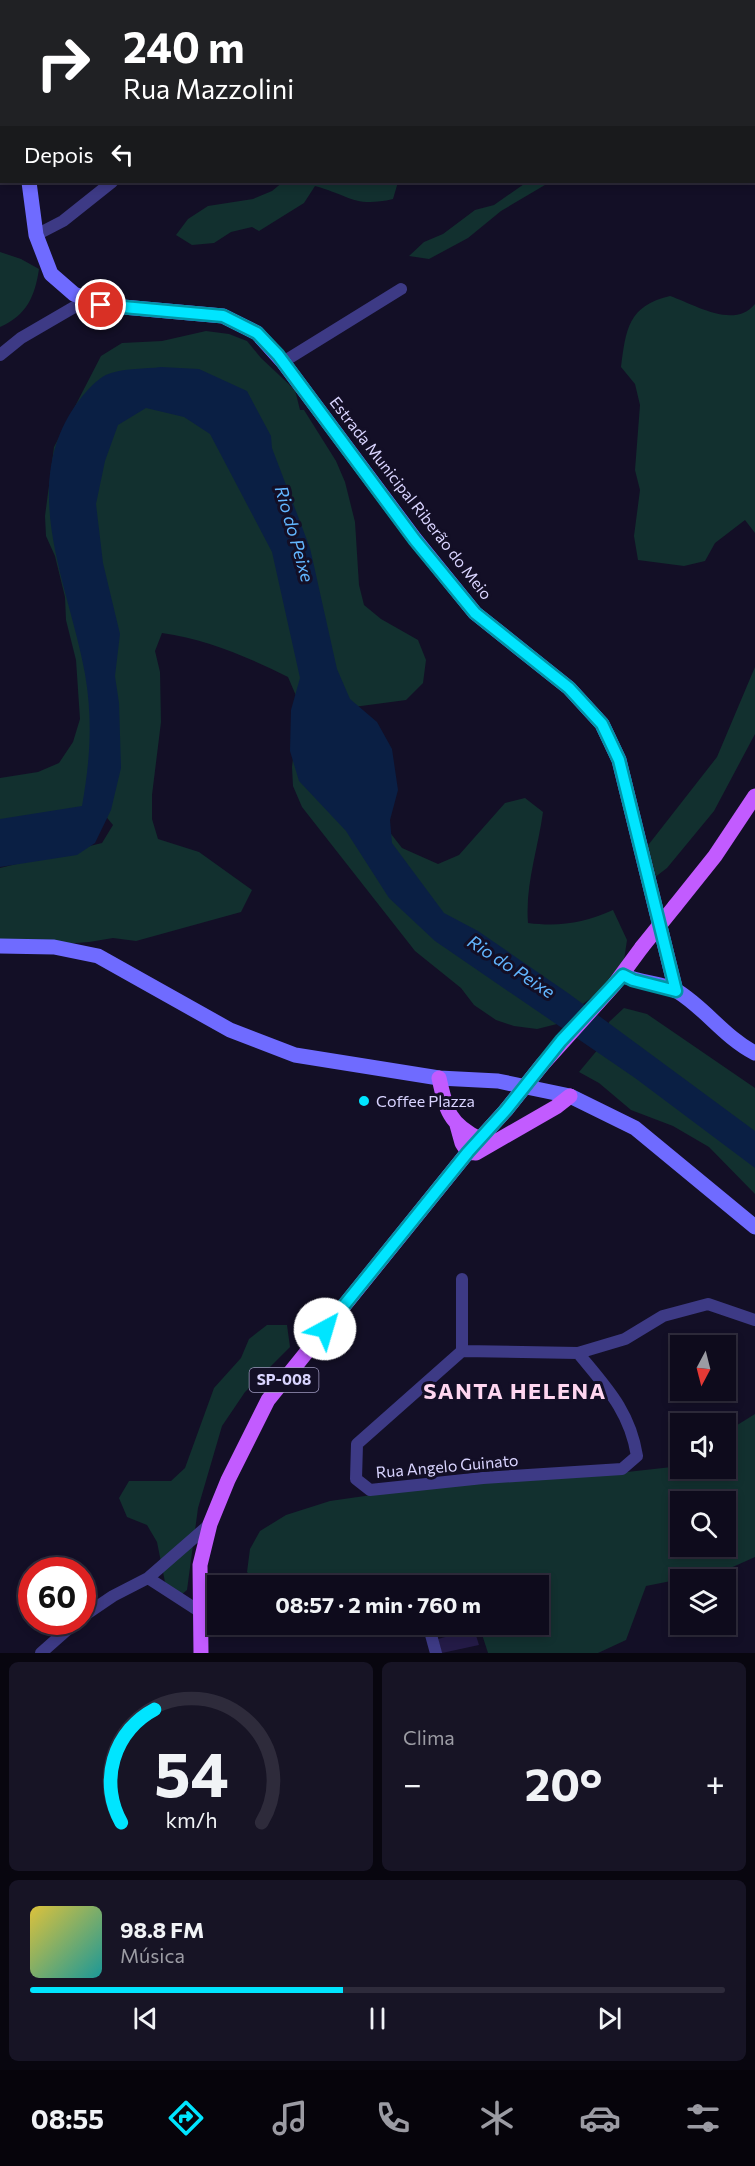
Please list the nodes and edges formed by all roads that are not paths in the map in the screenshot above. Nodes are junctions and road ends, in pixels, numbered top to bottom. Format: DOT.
graph roads {
  1 [pos="29,183"];
  2 [pos="111,183"];
  3 [pos="36,235"];
  4 [pos="400,289"];
  5 [pos="88,299"];
  6 [pos="0,356"];
  7 [pos="283,362"];
  8 [pos="755,796"];
  9 [pos="0,946"];
  10 [pos="619,980"];
  11 [pos="676,991"];
  12 [pos="755,1053"];
  13 [pos="439,1078"];
  14 [pos="570,1096"];
  15 [pos="457,1125"];
  16 [pos="480,1139"];
  17 [pos="468,1152"];
  18 [pos="755,1227"];
  19 [pos="462,1279"];
  20 [pos="755,1320"];
  21 [pos="462,1352"];
  22 [pos="578,1353"];
  23 [pos="210,1524"];
  24 [pos="148,1578"];
  25 [pos="96,1608"];
  26 [pos="199,1611"];
  27 [pos="61,1635"];
  28 [pos="431,1635"];
  29 [pos="41,1653"];
  30 [pos="201,1653"];
  31 [pos="436,1653"];
  1 -- 3 [label="street, Estrada Municipal Riberão do Meio"];
  2 -- 3 [label="street"];
  3 -- 5 [label="street, Estrada Municipal Riberão do Meio"];
  4 -- 7 [label="street"];
  5 -- 6 [label="street"];
  5 -- 7 [label="street, Estrada Municipal Riberão do Meio"];
  7 -- 11 [label="street, Estrada Municipal Riberão do Meio"];
  8 -- 10 [label="main road, SP-008, bridge"];
  9 -- 13 [label="street"];
  10 -- 11 [label="street"];
  10 -- 16 [label="main road, SP-008, bridge"];
  11 -- 12 [label="street"];
  13 -- 14 [label="street"];
  13 -- 15 [label="main road"];
  14 -- 17 [label="main road"];
  14 -- 18 [label="street"];
  15 -- 16 [label="main road"];
  15 -- 17 [label="main road"];
  16 -- 17 [label="main road, SP-008"];
  17 -- 23 [label="main road, SP-008"];
  19 -- 21 [label="street"];
  20 -- 22 [label="street"];
  21 -- 22 [label="street"];
  21 -- 22 [label="street, Rua Angelo Guinato"];
  23 -- 24 [label="street"];
  23 -- 26 [label="main road, SP-008"];
  24 -- 25 [label="street"];
  24 -- 26 [label="street"];
  26 -- 30 [label="main road, SP-008"];
  27 -- 29 [label="street"];
  28 -- 31 [label="street"];
}
